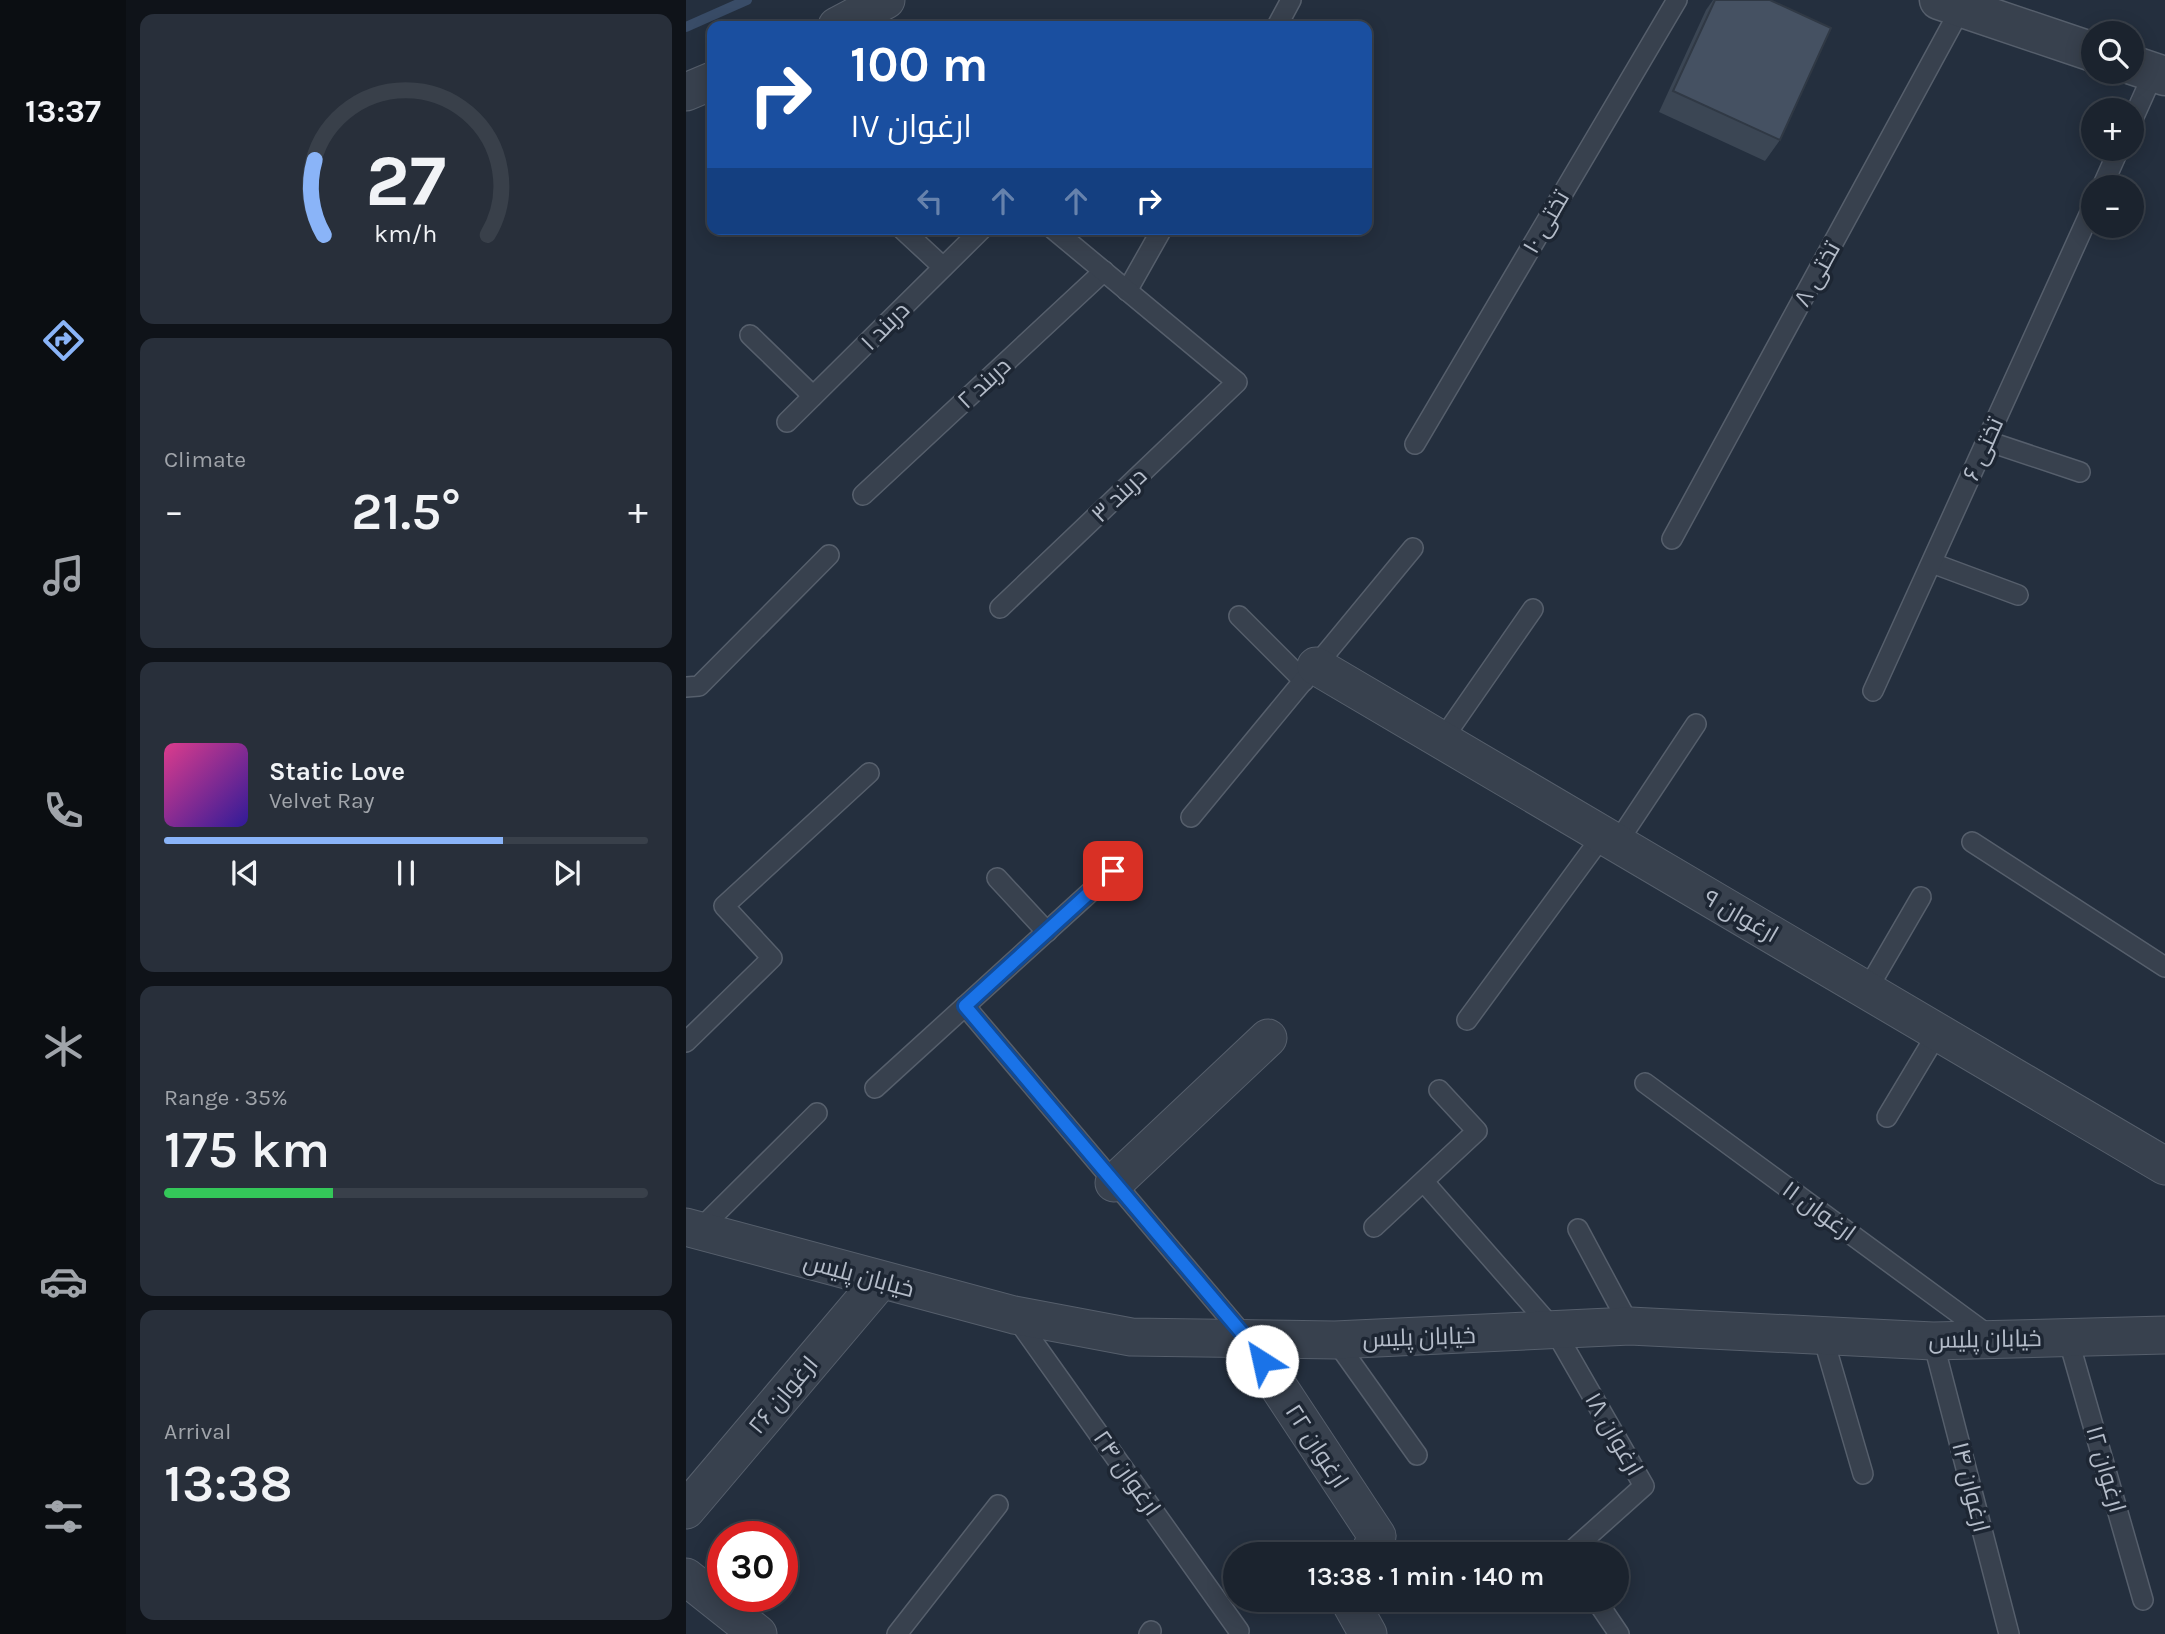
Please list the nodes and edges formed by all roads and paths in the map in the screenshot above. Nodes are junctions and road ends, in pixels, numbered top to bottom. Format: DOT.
graph roads {
  1 [pos="886,0"];
  2 [pos="1292,0"];
  3 [pos="1677,0"];
  4 [pos="1950,4"];
  5 [pos="846,21"];
  6 [pos="1280,21"];
  7 [pos="2081,48"];
  8 [pos="2150,71"];
  9 [pos="707,82"];
  10 [pos="686,92"];
  11 [pos="2140,98"];
  12 [pos="2081,233"];
  13 [pos="908,235"];
  14 [pos="976,235"];
  15 [pos="1060,235"];
  16 [pos="1159,235"];
  17 [pos="943,267"];
  18 [pos="1104,271"];
  19 [pos="1127,291"];
  20 [pos="750,335"];
  21 [pos="813,396"];
  22 [pos="787,422"];
  23 [pos="1987,441"];
  24 [pos="1415,444"];
  25 [pos="2080,472"];
  26 [pos="863,495"];
  27 [pos="1672,540"];
  28 [pos="1413,548"];
  29 [pos="829,555"];
  30 [pos="1932,563"];
  31 [pos="2018,595"];
  32 [pos="1000,608"];
  33 [pos="1533,609"];
  34 [pos="1239,616"];
  35 [pos="1310,673"];
  36 [pos="686,687"];
  37 [pos="1873,691"];
  38 [pos="1696,724"];
  39 [pos="1442,740"];
  40 [pos="869,773"];
  41 [pos="1191,817"];
  42 [pos="1610,839"];
  43 [pos="1972,842"];
  44 [pos="1130,856"];
  45 [pos="997,877"];
  46 [pos="1921,897"];
  47 [pos="1047,932"];
  48 [pos="2165,967"];
  49 [pos="1867,990"];
  50 [pos="965,1006"];
  51 [pos="1467,1020"];
  52 [pos="1937,1032"];
  53 [pos="1268,1038"];
  54 [pos="686,1042"];
  55 [pos="1645,1083"];
  56 [pos="875,1088"];
  57 [pos="1439,1090"];
  58 [pos="817,1113"];
  59 [pos="1886,1117"];
  60 [pos="2165,1166"];
  61 [pos="1424,1182"];
  62 [pos="1114,1183"];
  63 [pos="1374,1227"];
  64 [pos="692,1228"];
  65 [pos="1578,1229"];
  66 [pos="880,1281"];
  67 [pos="1014,1315"];
  68 [pos="1630,1326"];
  69 [pos="1555,1331"];
  70 [pos="2165,1335"];
  71 [pos="1823,1337"];
  72 [pos="2068,1338"];
  73 [pos="1247,1339"];
  74 [pos="1993,1339"];
  75 [pos="1335,1340"];
  76 [pos="1933,1341"];
  77 [pos="1417,1455"];
  78 [pos="1863,1474"];
  79 [pos="998,1505"];
  80 [pos="686,1510"];
  81 [pos="1374,1542"];
  82 [pos="1581,1542"];
  83 [pos="686,1577"];
  84 [pos="2143,1600"];
  85 [pos="1356,1612"];
  86 [pos="1604,1612"];
  87 [pos="1239,1630"];
  88 [pos="758,1634"];
  89 [pos="897,1634"];
  90 [pos="1368,1634"];
  91 [pos="1619,1634"];
  92 [pos="2009,1634"];
  1 -- 5 [label="street"];
  2 -- 6 [label="lane"];
  3 -- 24 [label="lane, تختی ۱۰"];
  4 -- 7 [label="street"];
  4 -- 27 [label="lane, تختی ۸"];
  8 -- 11 [label="lane"];
  9 -- 10 [label="street"];
  12 -- 23 [label="lane, تختی ۶"];
  13 -- 17 [label="lane"];
  14 -- 17 [label="lane, دربند ۱"];
  15 -- 18 [label="lane"];
  16 -- 19 [label="lane"];
  17 -- 21 [label="lane, دربند ۱"];
  18 -- 19 [label="lane"];
  18 -- 26 [label="lane, دربند ۲"];
  19 -- 32 [label="lane, دربند ۳"];
  20 -- 21 [label="lane"];
  21 -- 22 [label="lane, دربند ۱"];
  23 -- 25 [label="lane"];
  23 -- 30 [label="lane, تختی ۶"];
  28 -- 35 [label="lane"];
  29 -- 36 [label="lane"];
  30 -- 31 [label="lane"];
  30 -- 37 [label="lane, تختی ۶"];
  33 -- 39 [label="lane"];
  34 -- 35 [label="lane"];
  35 -- 39 [label="street, ارغوان ۹"];
  35 -- 41 [label="lane"];
  38 -- 42 [label="lane"];
  39 -- 42 [label="street, ارغوان ۹"];
  40 -- 54 [label="lane"];
  42 -- 49 [label="street, ارغوان ۹"];
  42 -- 51 [label="lane"];
  43 -- 48 [label="lane"];
  44 -- 47 [label="lane"];
  45 -- 47 [label="lane"];
  46 -- 49 [label="lane"];
  47 -- 50 [label="lane"];
  49 -- 52 [label="street, ارغوان ۹"];
  50 -- 56 [label="lane"];
  50 -- 62 [label="lane"];
  52 -- 59 [label="lane"];
  52 -- 60 [label="street, ارغوان ۹"];
  53 -- 62 [label="street"];
  55 -- 74 [label="lane, ارغوان ۱۱"];
  57 -- 61 [label="lane"];
  58 -- 64 [label="lane"];
  61 -- 63 [label="lane"];
  61 -- 69 [label="lane"];
  62 -- 73 [label="lane"];
  64 -- 66 [label="street, خیابان پلیس"];
  65 -- 68 [label="lane"];
  66 -- 67 [label="street, خیابان پلیس"];
  66 -- 80 [label="street, ارغوان ۲۶"];
  67 -- 73 [label="street, خیابان پلیس"];
  67 -- 87 [label="lane, ارغوان ۲۴"];
  68 -- 69 [label="street, خیابان پلیس"];
  68 -- 71 [label="street, خیابان پلیس"];
  69 -- 75 [label="street, خیابان پلیس"];
  69 -- 82 [label="lane, ارغوان ۱۸"];
  70 -- 72 [label="street, خیابان پلیس"];
  71 -- 76 [label="street, خیابان پلیس"];
  71 -- 78 [label="lane"];
  72 -- 74 [label="street, خیابان پلیس"];
  72 -- 84 [label="lane, ارغوان ۱۲"];
  73 -- 75 [label="street, خیابان پلیس"];
  73 -- 81 [label="street, ارغوان ۲۲"];
  74 -- 76 [label="street, خیابان پلیس"];
  75 -- 77 [label="lane"];
  76 -- 92 [label="lane, ارغوان ۱۴"];
  79 -- 89 [label="lane"];
  83 -- 88 [label="street"];
  85 -- 90 [label="street"];
  86 -- 91 [label="lane"];
}
